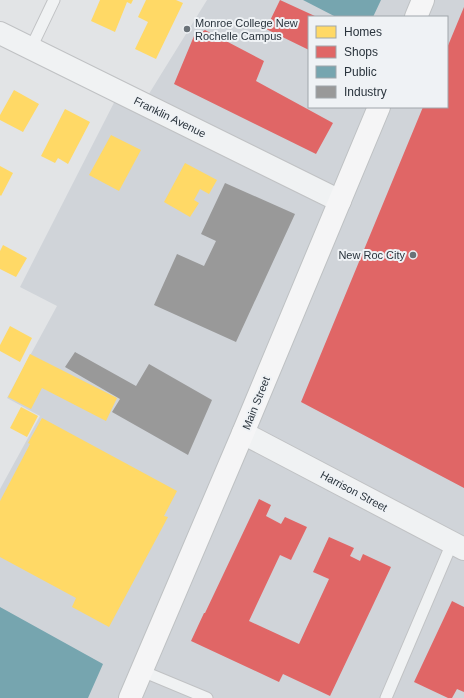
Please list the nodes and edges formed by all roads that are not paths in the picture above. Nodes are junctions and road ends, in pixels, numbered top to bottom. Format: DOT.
graph roads {
  1 [pos="54,0"];
  2 [pos="423,0"];
  3 [pos="416,16"];
  4 [pos="0,32"];
  5 [pos="31,48"];
  6 [pos="379,108"];
  7 [pos="340,201"];
  8 [pos="243,433"];
  9 [pos="458,546"];
  10 [pos="142,671"];
  11 [pos="130,698"];
  12 [pos="207,698"];
  13 [pos="386,698"];
  1 -- 5 [label="lane"];
  2 -- 3 [label="main road"];
  4 -- 5 [label="street, Franklin Avenue"];
  5 -- 7 [label="street, Franklin Avenue"];
  6 -- 7 [label="main road, Main Street"];
  7 -- 8 [label="main road, Main Street"];
  8 -- 9 [label="street, Harrison Street"];
  8 -- 10 [label="main road, Main Street"];
  9 -- 13 [label="lane"];
  10 -- 11 [label="main road, Main Street"];
  10 -- 12 [label="lane"];
}
